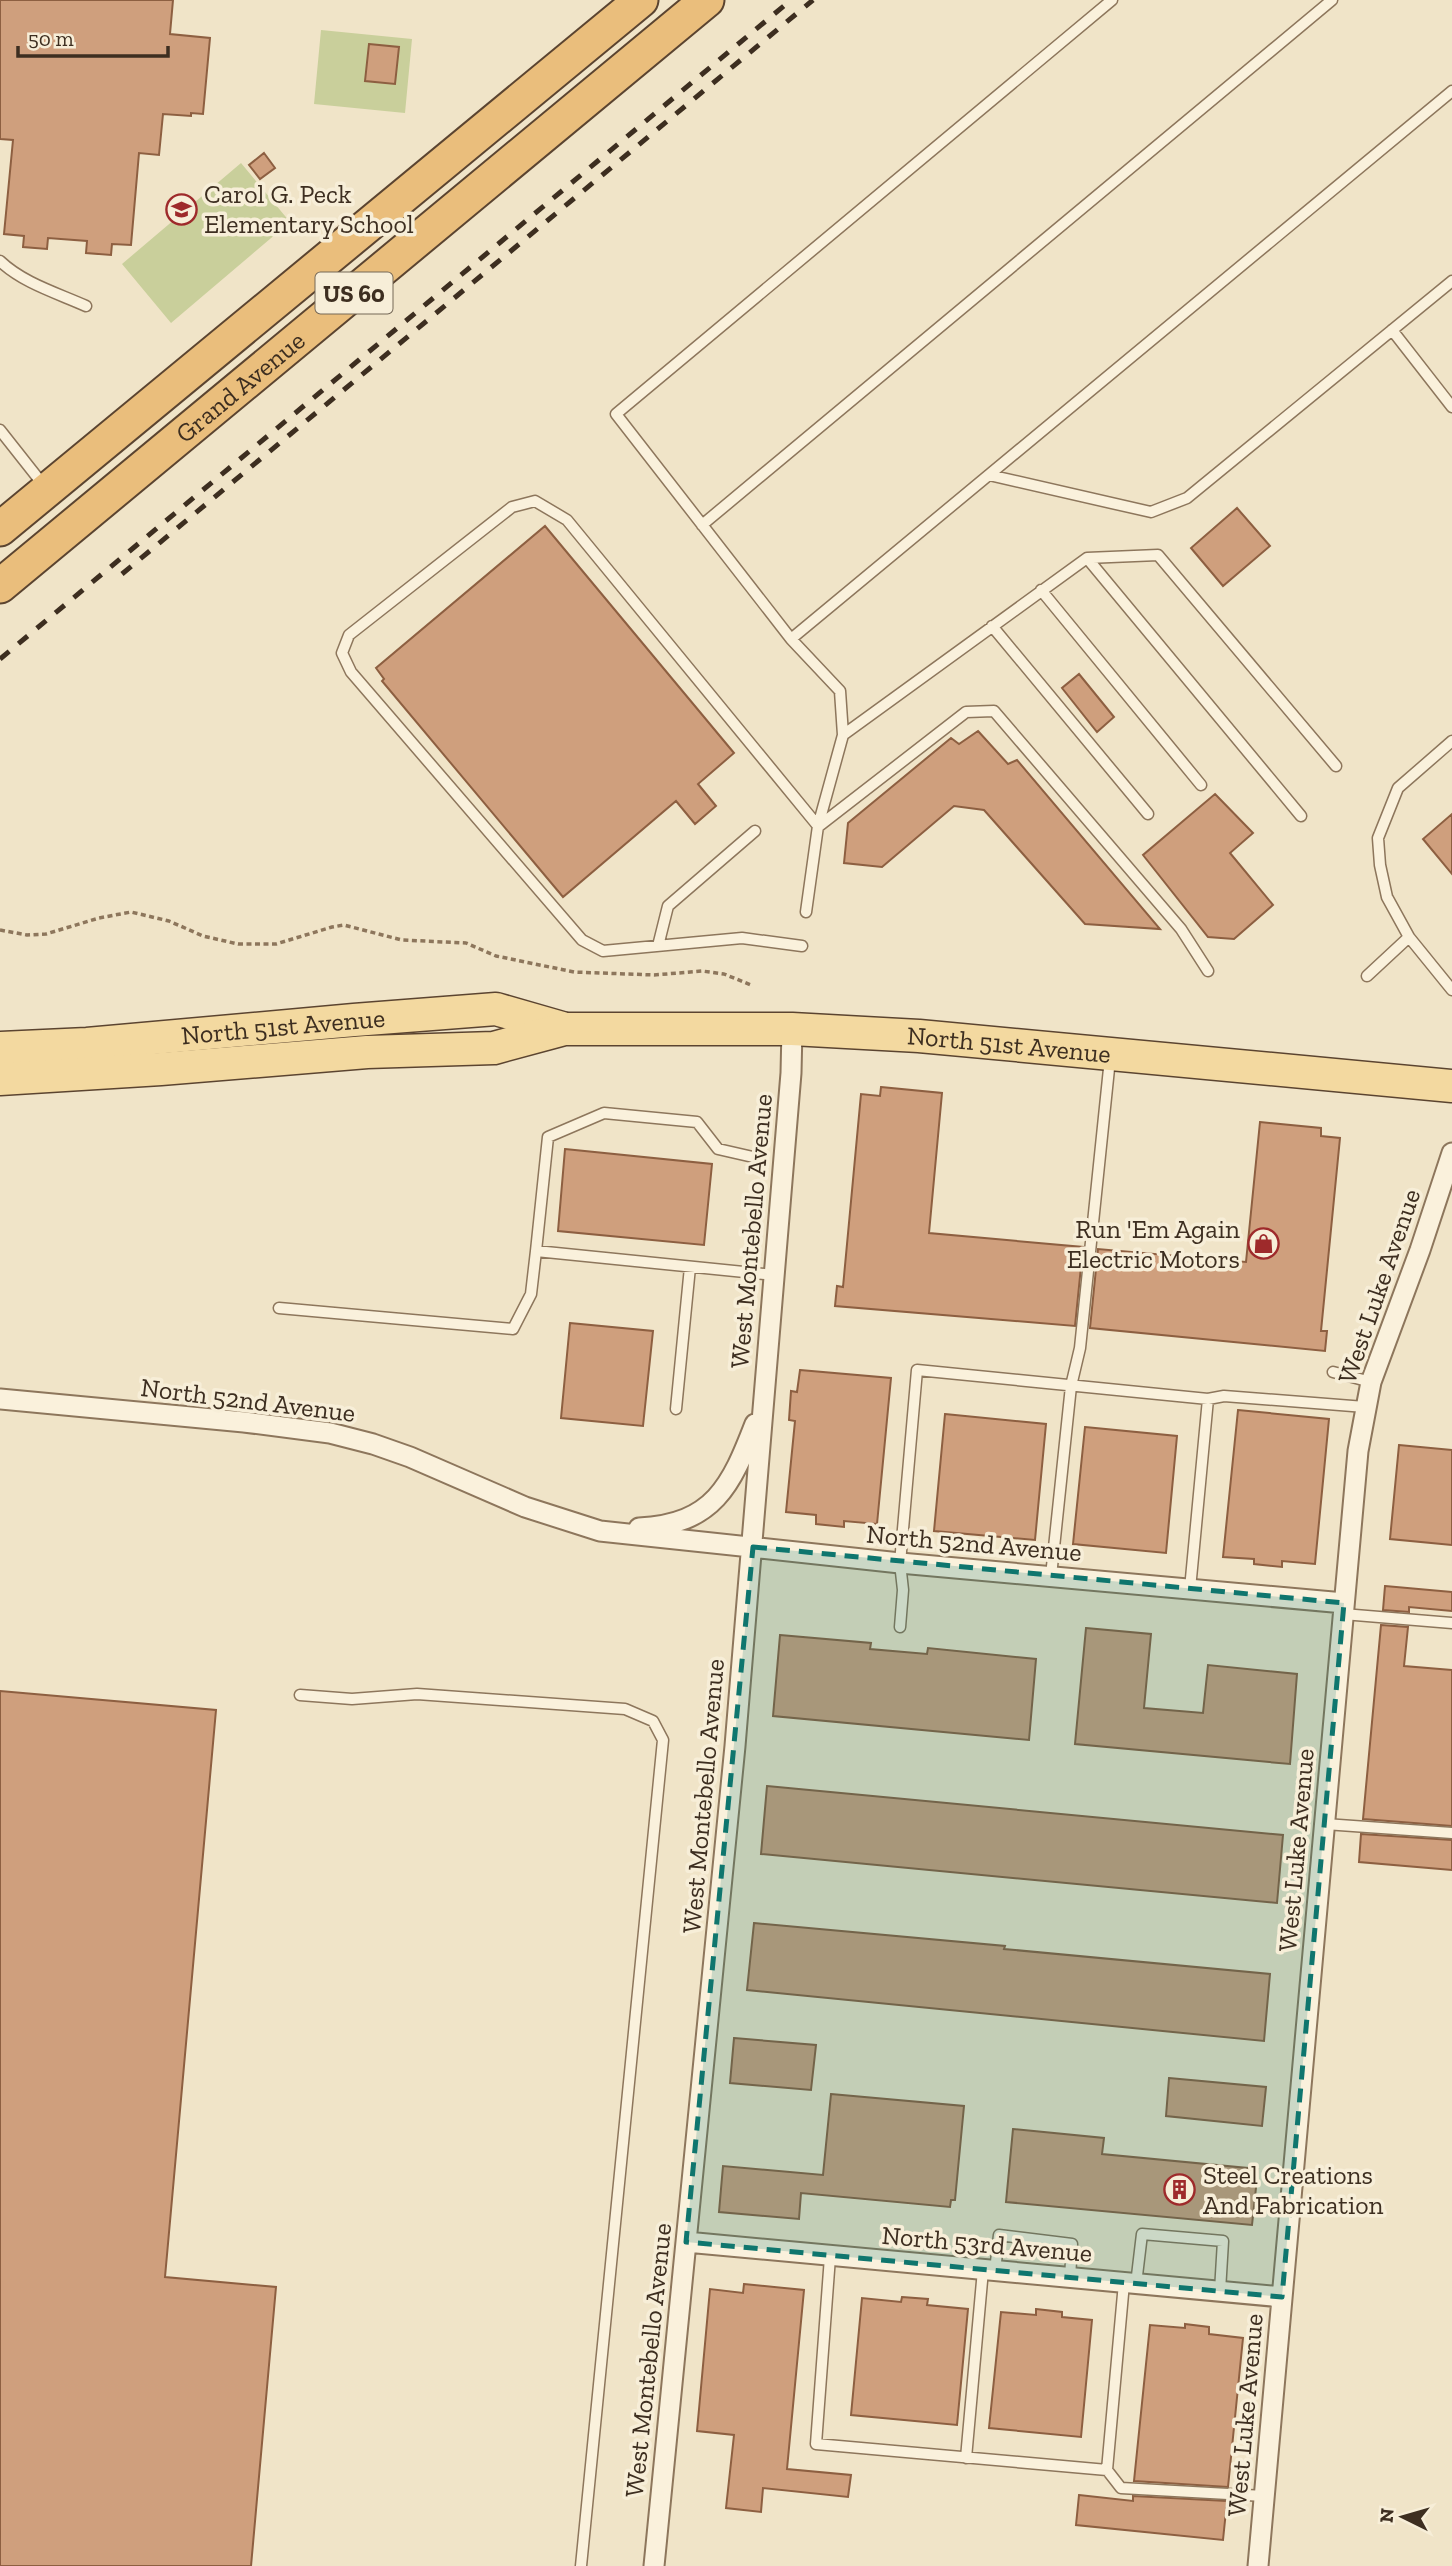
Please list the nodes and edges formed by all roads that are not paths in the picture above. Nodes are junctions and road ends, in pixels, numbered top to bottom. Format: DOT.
graph roads {
  1 [pos="641,0"];
  2 [pos="707,0"];
  3 [pos="1112,0"];
  4 [pos="1332,0"];
  5 [pos="1451,94"];
  6 [pos="0,261"];
  7 [pos="1452,281"];
  8 [pos="86,306"];
  9 [pos="1392,330"];
  10 [pos="1452,407"];
  11 [pos="0,430"];
  12 [pos="989,475"];
  13 [pos="47,491"];
  14 [pos="702,525"];
  15 [pos="0,529"];
  16 [pos="1087,558"];
  17 [pos="0,586"];
  18 [pos="1041,590"];
  19 [pos="992,626"];
  20 [pos="791,639"];
  21 [pos="843,735"];
  22 [pos="1452,741"];
  23 [pos="1336,766"];
  24 [pos="1201,785"];
  25 [pos="1148,814"];
  26 [pos="1301,816"];
  27 [pos="818,826"];
  28 [pos="755,831"];
  29 [pos="806,912"];
  30 [pos="1409,937"];
  31 [pos="657,946"];
  32 [pos="802,946"];
  33 [pos="1208,971"];
  34 [pos="1367,976"];
  35 [pos="1452,990"];
  36 [pos="564,1029"];
  37 [pos="792,1029"];
  38 [pos="0,1048"];
  39 [pos="1110,1055"];
  40 [pos="0,1079"];
  41 [pos="1452,1086"];
  42 [pos="1452,1153"];
  43 [pos="753,1157"];
  44 [pos="536,1251"];
  45 [pos="690,1267"];
  46 [pos="774,1275"];
  47 [pos="279,1308"];
  48 [pos="1333,1372"];
  49 [pos="1371,1382"];
  50 [pos="1070,1386"];
  51 [pos="0,1399"];
  52 [pos="1208,1399"];
  53 [pos="763,1404"];
  54 [pos="1365,1407"];
  55 [pos="676,1409"];
  56 [pos="600,1531"];
  57 [pos="753,1547"];
  58 [pos="900,1563"];
  59 [pos="1051,1576"];
  60 [pos="1190,1589"];
  61 [pos="1344,1609"];
  62 [pos="1452,1623"];
  63 [pos="900,1627"];
  64 [pos="300,1695"];
  65 [pos="1325,1824"];
  66 [pos="1452,1833"];
  67 [pos="687,2242"];
  68 [pos="830,2257"];
  69 [pos="989,2271"];
  70 [pos="1070,2278"];
  71 [pos="1130,2283"];
  72 [pos="1220,2291"];
  73 [pos="1282,2297"];
  74 [pos="966,2458"];
  75 [pos="1107,2470"];
  76 [pos="1264,2496"];
  77 [pos="581,2566"];
  78 [pos="654,2566"];
  79 [pos="1258,2566"];
  1 -- 13 [label="highway, Grand Avenue / US 60"];
  2 -- 17 [label="highway, Grand Avenue / US 60"];
  3 -- 14 [label="lane"];
  4 -- 14 [label="lane"];
  5 -- 12 [label="lane"];
  6 -- 8 [label="lane"];
  7 -- 9 [label="lane"];
  9 -- 10 [label="lane"];
  9 -- 12 [label="lane"];
  11 -- 13 [label="lane"];
  12 -- 20 [label="lane"];
  13 -- 15 [label="highway, Grand Avenue / US 60"];
  14 -- 20 [label="lane"];
  16 -- 18 [label="lane"];
  16 -- 23 [label="lane"];
  16 -- 26 [label="lane"];
  18 -- 19 [label="lane"];
  18 -- 24 [label="lane"];
  19 -- 21 [label="lane"];
  19 -- 25 [label="lane"];
  20 -- 21 [label="lane"];
  21 -- 27 [label="lane"];
  22 -- 30 [label="lane"];
  27 -- 29 [label="lane"];
  27 -- 31 [label="lane"];
  27 -- 33 [label="lane"];
  28 -- 31 [label="lane"];
  30 -- 34 [label="lane"];
  30 -- 35 [label="lane"];
  31 -- 32 [label="lane"];
  36 -- 37 [label="main road, North 51st Avenue"];
  36 -- 38 [label="main road, North 51st Avenue"];
  36 -- 40 [label="main road, North 51st Avenue"];
  37 -- 39 [label="main road, North 51st Avenue"];
  37 -- 46 [label="street, West Montebello Avenue"];
  39 -- 41 [label="main road, North 51st Avenue"];
  39 -- 50 [label="lane"];
  42 -- 49 [label="street, West Luke Avenue"];
  43 -- 44 [label="lane"];
  44 -- 45 [label="lane"];
  44 -- 47 [label="lane"];
  45 -- 46 [label="lane"];
  45 -- 55 [label="lane"];
  46 -- 53 [label="street, West Montebello Avenue"];
  48 -- 49 [label="lane"];
  49 -- 54 [label="street, West Luke Avenue"];
  50 -- 52 [label="lane"];
  50 -- 58 [label="lane"];
  50 -- 59 [label="lane"];
  51 -- 56 [label="street, North 52nd Avenue"];
  52 -- 54 [label="lane"];
  52 -- 60 [label="lane"];
  53 -- 56 [label="street, North 52nd Avenue"];
  53 -- 57 [label="street, West Montebello Avenue"];
  54 -- 61 [label="street, West Luke Avenue"];
  56 -- 57 [label="street, North 52nd Avenue"];
  57 -- 58 [label="street, North 52nd Avenue"];
  57 -- 67 [label="street, West Montebello Avenue"];
  58 -- 59 [label="street, North 52nd Avenue"];
  58 -- 63 [label="lane"];
  59 -- 60 [label="street, North 52nd Avenue"];
  60 -- 61 [label="street, North 52nd Avenue"];
  61 -- 62 [label="lane"];
  61 -- 65 [label="street, West Luke Avenue"];
  64 -- 77 [label="lane"];
  65 -- 66 [label="lane"];
  65 -- 73 [label="street, West Luke Avenue"];
  67 -- 68 [label="street, North 53rd Avenue"];
  67 -- 78 [label="street, West Montebello Avenue"];
  68 -- 69 [label="street, North 53rd Avenue"];
  68 -- 74 [label="lane"];
  69 -- 70 [label="street, North 53rd Avenue"];
  69 -- 70 [label="lane"];
  69 -- 74 [label="lane"];
  70 -- 71 [label="street, North 53rd Avenue"];
  71 -- 72 [label="street, North 53rd Avenue"];
  71 -- 72 [label="lane"];
  71 -- 75 [label="lane"];
  72 -- 73 [label="street, North 53rd Avenue"];
  73 -- 76 [label="street, West Luke Avenue"];
  74 -- 75 [label="lane"];
  75 -- 76 [label="lane"];
  76 -- 79 [label="street, West Luke Avenue"];
}
